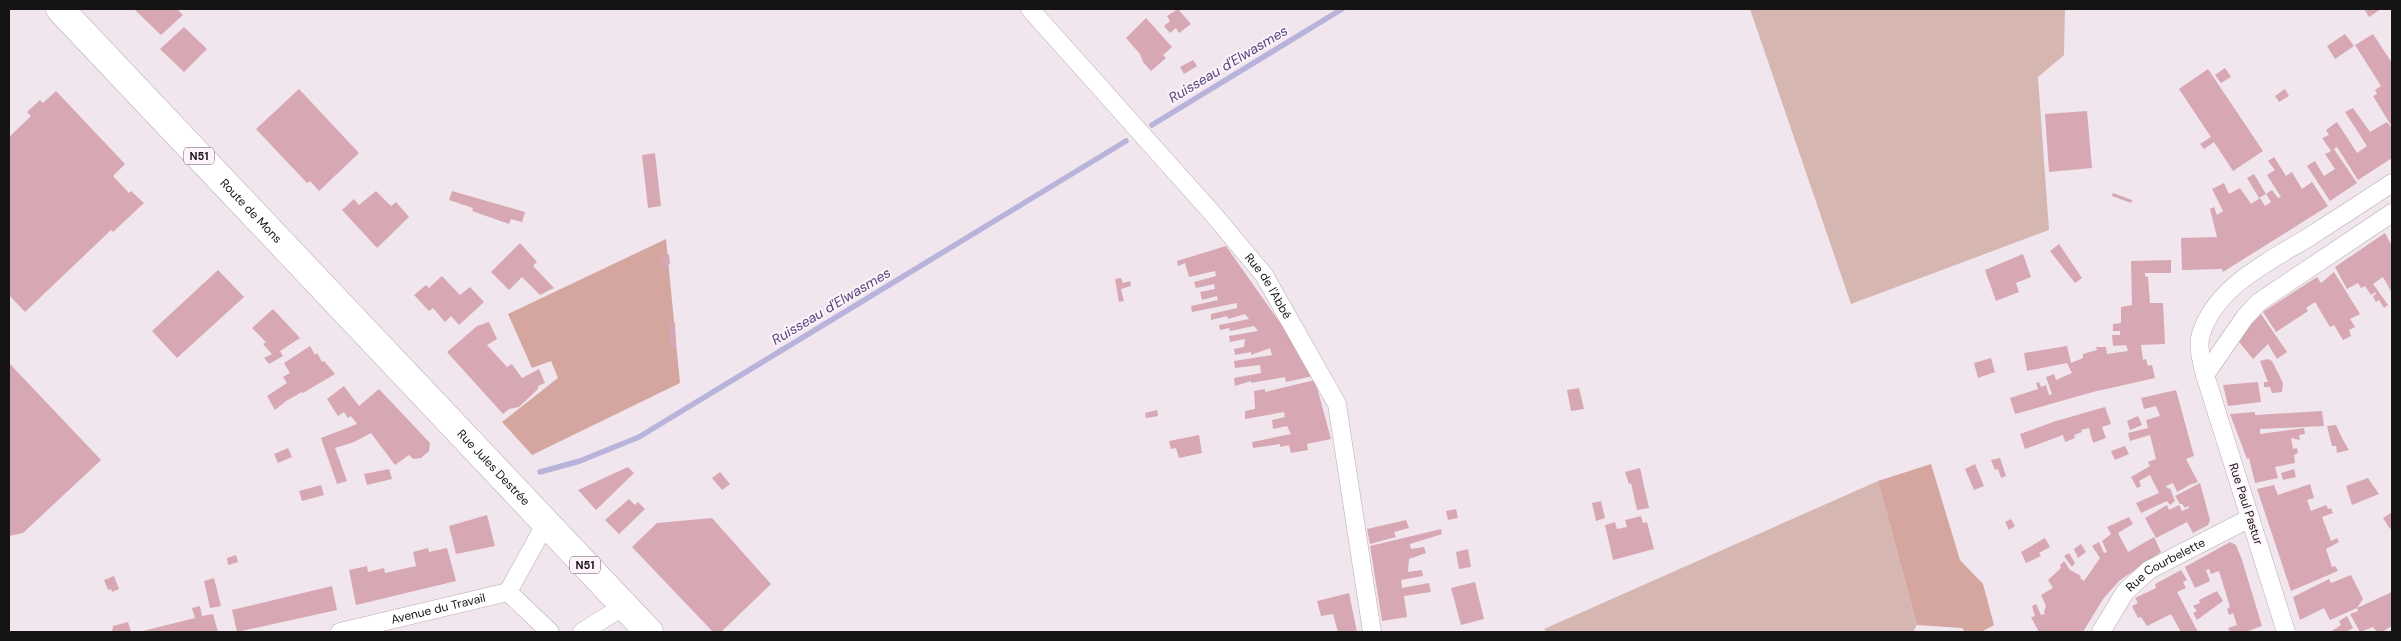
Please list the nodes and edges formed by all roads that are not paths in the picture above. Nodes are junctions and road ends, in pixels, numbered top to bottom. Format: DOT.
graph roads {
  1 [pos="60,9"];
  2 [pos="1030,9"];
  3 [pos="2392,183"];
  4 [pos="2392,213"];
  5 [pos="2286,252"];
  6 [pos="2300,274"];
  7 [pos="339,303"];
  8 [pos="2205,375"];
  9 [pos="2250,518"];
  10 [pos="546,523"];
  11 [pos="508,592"];
  12 [pos="624,606"];
  13 [pos="340,632"];
  14 [pos="550,632"];
  15 [pos="582,632"];
  16 [pos="649,632"];
  17 [pos="1372,632"];
  18 [pos="2100,632"];
  19 [pos="2286,632"];
  1 -- 7 [label="main road, Route de Mons / N51"];
  2 -- 17 [label="street, Rue de l'Abbé"];
  3 -- 5 [label="street, Rue Paul Pastur"];
  4 -- 6 [label="street"];
  5 -- 6 [label="street"];
  5 -- 8 [label="street, Rue Paul Pastur"];
  6 -- 8 [label="street"];
  7 -- 10 [label="main road, Rue Jules Destrée / N51"];
  8 -- 9 [label="street, Rue Paul Pastur"];
  9 -- 18 [label="street, Rue Courbelette"];
  9 -- 19 [label="street, Rue Paul Pastur"];
  10 -- 11 [label="street"];
  10 -- 12 [label="main road, Rue Jules Destrée / N51"];
  11 -- 13 [label="street, Avenue du Travail"];
  11 -- 14 [label="street"];
  12 -- 15 [label="street"];
  12 -- 16 [label="main road, Rue Jules Destrée / N51"];
}
